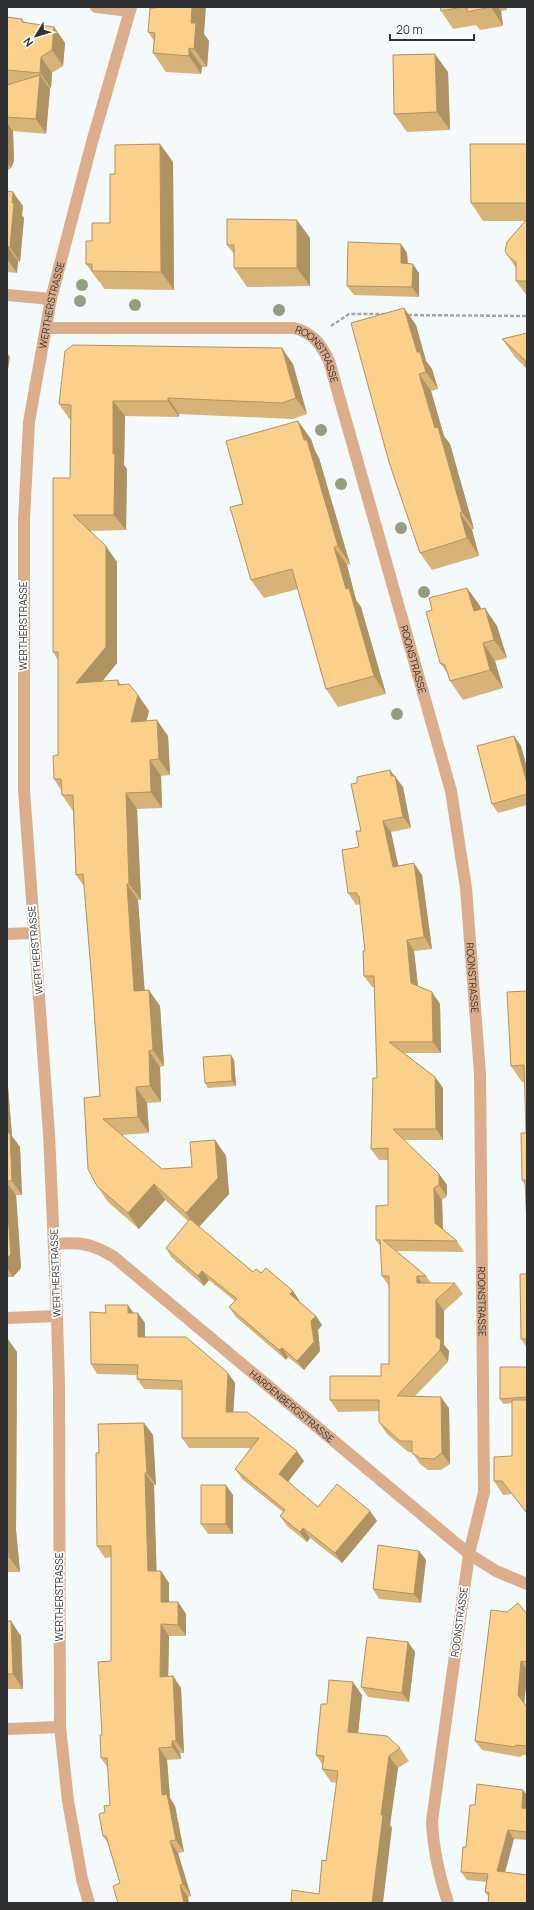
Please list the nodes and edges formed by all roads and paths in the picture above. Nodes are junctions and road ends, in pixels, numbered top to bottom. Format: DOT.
graph roads {
  1 [pos="96,7"];
  2 [pos="131,9"];
  3 [pos="7,295"];
  4 [pos="51,299"];
  5 [pos="388,314"];
  6 [pos="404,315"];
  7 [pos="527,316"];
  8 [pos="46,328"];
  9 [pos="315,337"];
  10 [pos="34,933"];
  11 [pos="7,934"];
  12 [pos="54,1244"];
  13 [pos="57,1316"];
  14 [pos="7,1318"];
  15 [pos="469,1554"];
  16 [pos="527,1584"];
  17 [pos="60,1727"];
  18 [pos="7,1729"];
  19 [pos="89,1903"];
  20 [pos="448,1903"];
  1 -- 2 [label="street"];
  2 -- 4 [label="street, WERTHERSTRASSE"];
  3 -- 4 [label="street"];
  4 -- 8 [label="street, WERTHERSTRASSE"];
  5 -- 9 [label="path"];
  6 -- 7 [label="path"];
  8 -- 9 [label="street, ROONSTRASSE"];
  8 -- 10 [label="street, WERTHERSTRASSE"];
  9 -- 15 [label="street, ROONSTRASSE"];
  10 -- 11 [label="street"];
  10 -- 12 [label="street, WERTHERSTRASSE"];
  12 -- 13 [label="street, WERTHERSTRASSE"];
  12 -- 15 [label="street, HARDENBERGSTRASSE"];
  13 -- 14 [label="street"];
  13 -- 17 [label="street, WERTHERSTRASSE"];
  15 -- 16 [label="street, HARDENBERGSTRASSE"];
  15 -- 20 [label="street, ROONSTRASSE"];
  17 -- 18 [label="street"];
  17 -- 19 [label="street, WERTHERSTRASSE"];
}
